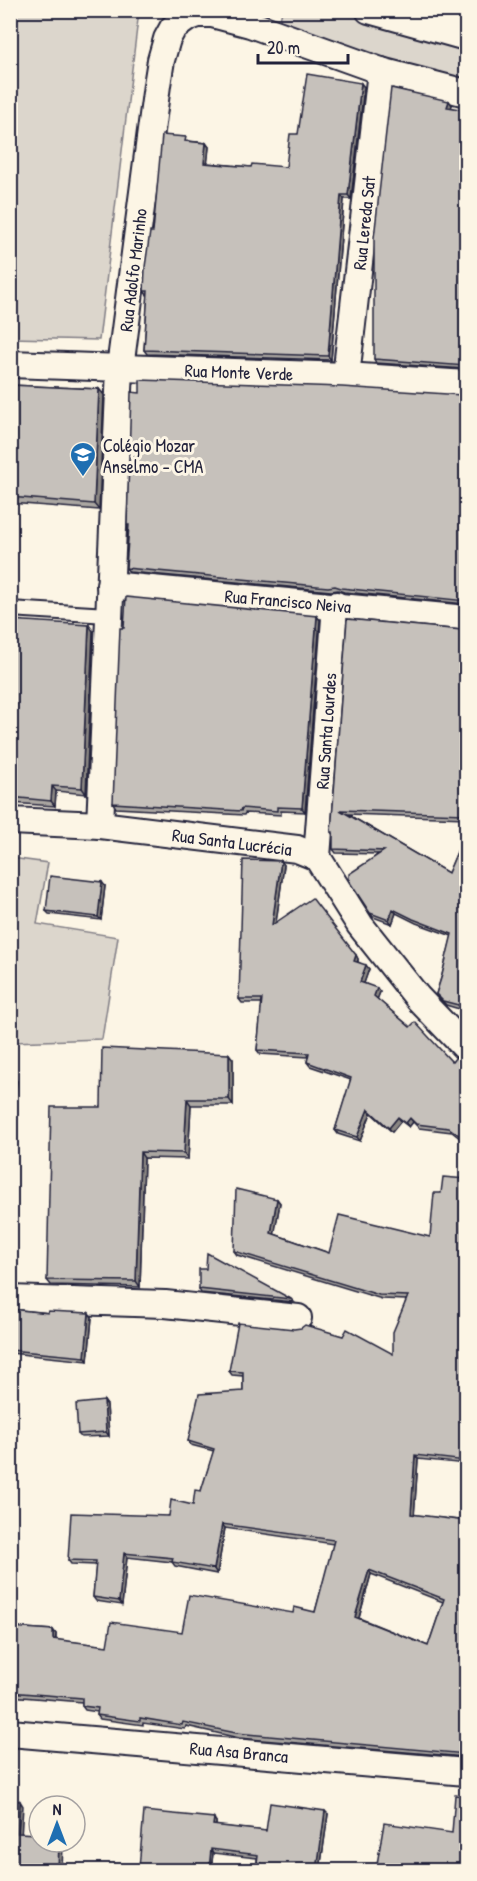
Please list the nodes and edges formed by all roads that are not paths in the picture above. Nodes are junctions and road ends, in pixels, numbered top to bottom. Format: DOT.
graph roads {
  1 [pos="369,10"];
  2 [pos="252,17"];
  3 [pos="466,37"];
  4 [pos="381,71"];
  5 [pos="466,93"];
  6 [pos="10,364"];
  7 [pos="120,368"];
  8 [pos="346,376"];
  9 [pos="466,384"];
  10 [pos="110,585"];
  11 [pos="336,605"];
  12 [pos="10,609"];
  13 [pos="108,615"];
  14 [pos="466,619"];
  15 [pos="10,821"];
  16 [pos="100,825"];
  17 [pos="317,857"];
  18 [pos="466,1048"];
  19 [pos="10,1299"];
  20 [pos="298,1318"];
  21 [pos="10,1733"];
  22 [pos="466,1772"];
  1 -- 3 [label="street"];
  2 -- 4 [label="street, Rua Adolfo Marinho"];
  2 -- 7 [label="street, Rua Adolfo Marinho"];
  4 -- 5 [label="street, Rua Adolfo Marinho"];
  4 -- 8 [label="street, Rua Lereda Sat"];
  6 -- 7 [label="street, Rua Monte Verde"];
  7 -- 8 [label="street, Rua Monte Verde"];
  7 -- 10 [label="street, Rua Adolfo Marinho"];
  8 -- 9 [label="street, Rua Monte Verde"];
  10 -- 11 [label="street, Rua Francisco Neiva"];
  10 -- 13 [label="street, Rua Adolfo Marinho"];
  11 -- 14 [label="street, Rua Francisco Neiva"];
  11 -- 17 [label="street, Rua Santa Lourdes"];
  12 -- 13 [label="lane"];
  13 -- 16 [label="street, Rua Adolfo Marinho"];
  15 -- 16 [label="street, Rua Santa Lucrécia"];
  16 -- 17 [label="street, Rua Santa Lucrécia"];
  17 -- 18 [label="street, Rua Santa Lucrécia"];
  19 -- 20 [label="street"];
  21 -- 22 [label="street, Rua Asa Branca"];
}
